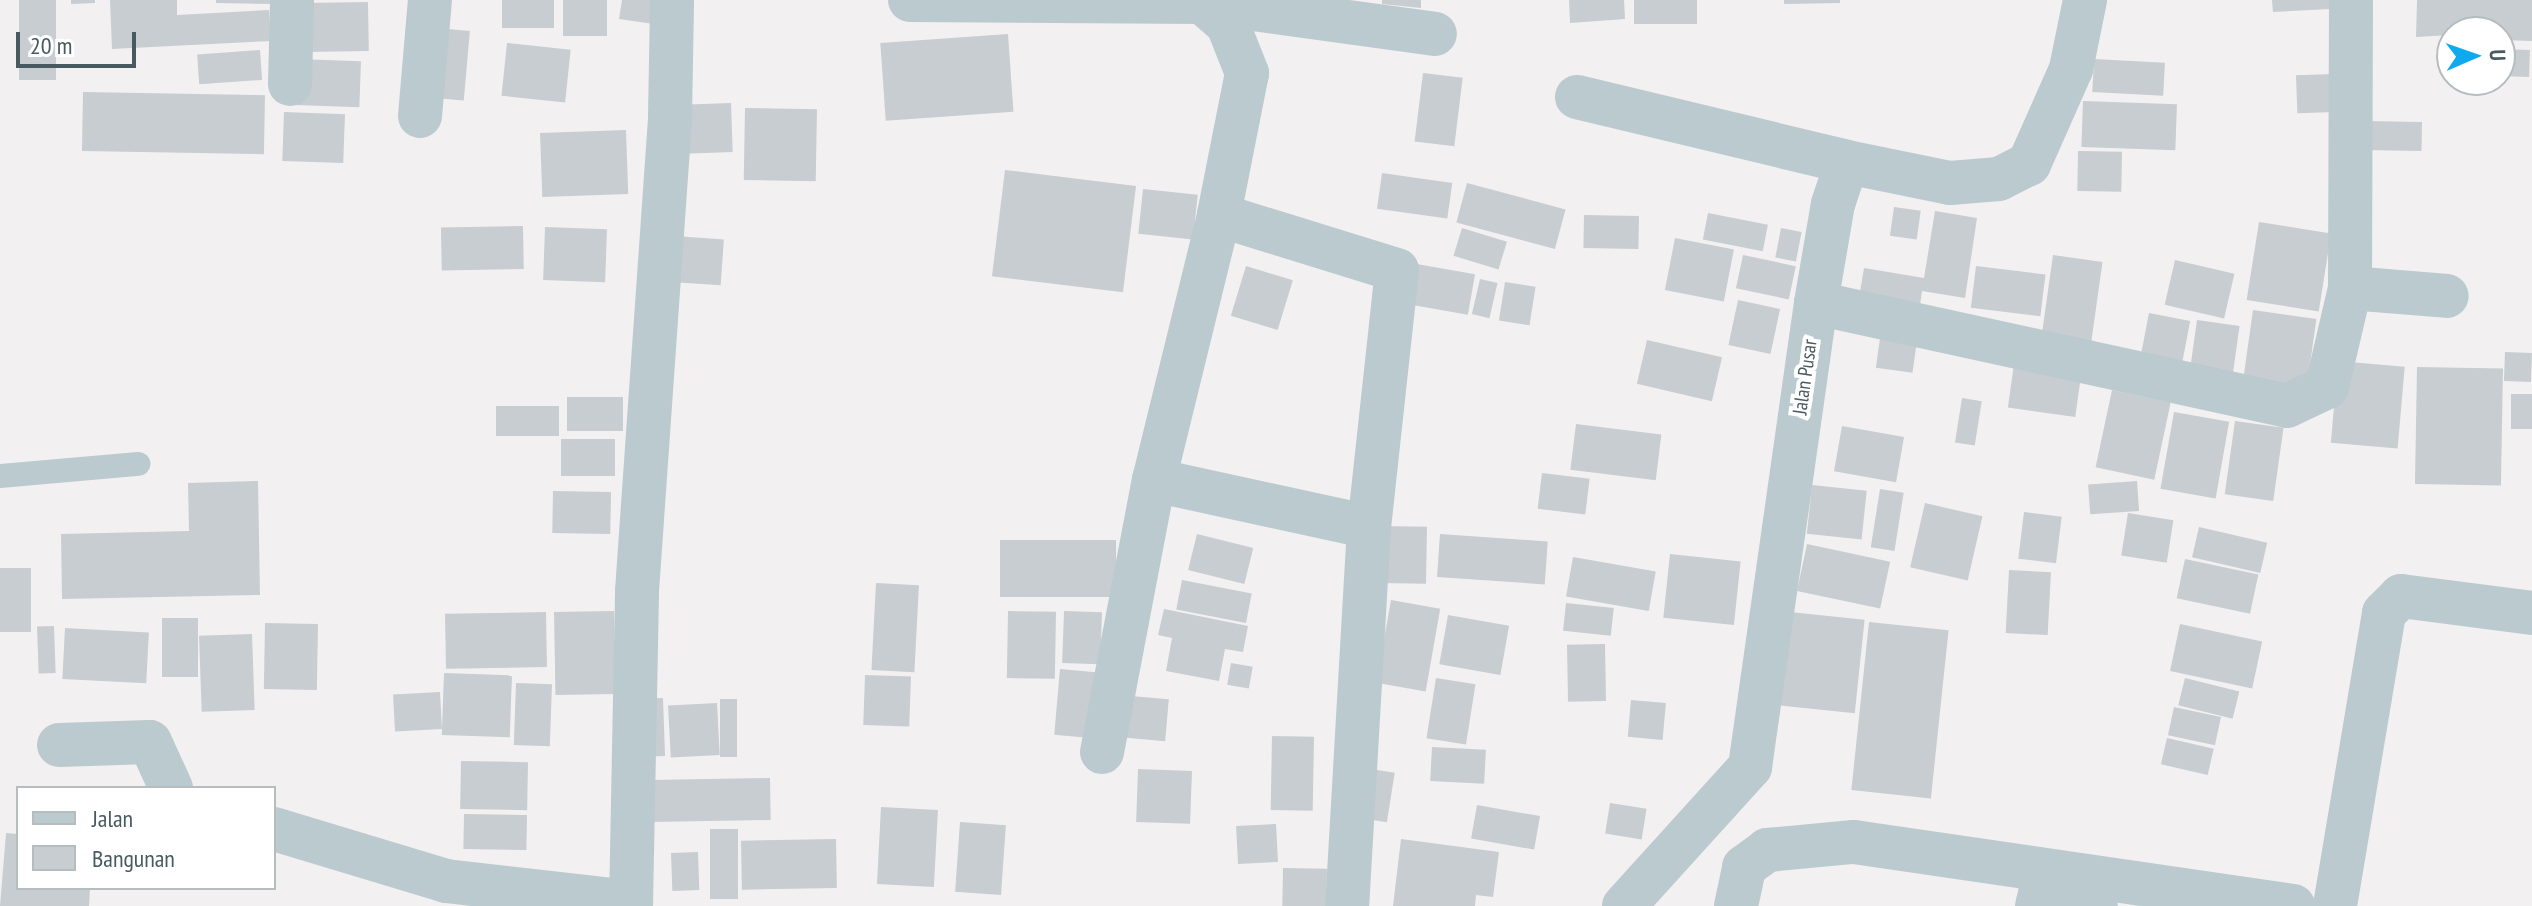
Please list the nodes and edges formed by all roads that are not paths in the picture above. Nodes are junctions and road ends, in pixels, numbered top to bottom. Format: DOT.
graph roads {
  1 [pos="292,0"];
  2 [pos="430,0"];
  3 [pos="672,0"];
  4 [pos="910,0"];
  5 [pos="2085,0"];
  6 [pos="2351,0"];
  7 [pos="1202,1"];
  8 [pos="1435,34"];
  9 [pos="290,84"];
  10 [pos="1577,97"];
  11 [pos="420,116"];
  12 [pos="1847,162"];
  13 [pos="1219,215"];
  14 [pos="2350,288"];
  15 [pos="2447,296"];
  16 [pos="1816,303"];
  17 [pos="138,464"];
  18 [pos="0,476"];
  19 [pos="1154,480"];
  20 [pos="1369,527"];
  21 [pos="2532,613"];
  22 [pos="59,745"];
  23 [pos="1102,752"];
  24 [pos="170,786"];
  25 [pos="276,830"];
  26 [pos="631,904"];
  27 [pos="1347,906"];
  28 [pos="1624,906"];
  29 [pos="1736,906"];
  30 [pos="2037,906"];
  31 [pos="2099,906"];
  32 [pos="2293,906"];
  33 [pos="2335,906"];
  1 -- 9 [label="street"];
  2 -- 11 [label="street"];
  3 -- 26 [label="street"];
  4 -- 7 [label="street"];
  5 -- 12 [label="street"];
  6 -- 14 [label="street"];
  7 -- 8 [label="street"];
  7 -- 13 [label="street"];
  10 -- 12 [label="street"];
  12 -- 16 [label="street, Jalan Pusar"];
  13 -- 19 [label="street"];
  13 -- 20 [label="street"];
  14 -- 15 [label="street"];
  14 -- 16 [label="street"];
  16 -- 28 [label="street, Jalan Pusar"];
  17 -- 18 [label="lane"];
  19 -- 20 [label="street"];
  19 -- 23 [label="street"];
  20 -- 27 [label="street"];
  21 -- 33 [label="street"];
  22 -- 24 [label="street"];
  25 -- 26 [label="street"];
  29 -- 32 [label="street"];
  30 -- 31 [label="street"];
}
